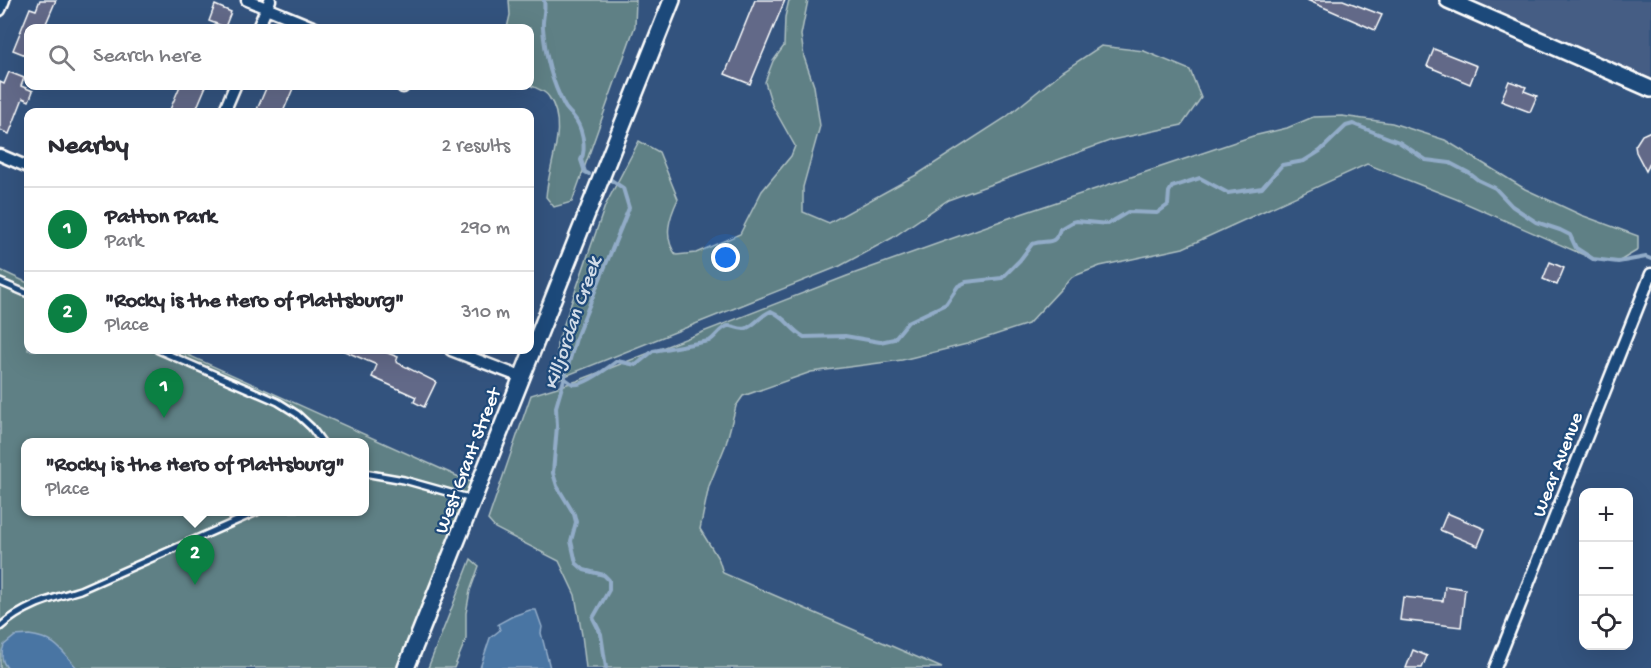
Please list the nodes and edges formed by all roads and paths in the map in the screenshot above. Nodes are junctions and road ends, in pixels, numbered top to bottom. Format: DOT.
graph roads {
  1 [pos="4,0"];
  2 [pos="248,0"];
  3 [pos="672,0"];
  4 [pos="1448,0"];
  5 [pos="268,4"];
  6 [pos="1466,4"];
  7 [pos="0,10"];
  8 [pos="260,24"];
  9 [pos="307,24"];
  10 [pos="1651,89"];
  11 [pos="233,90"];
  12 [pos="226,108"];
  13 [pos="0,155"];
  14 [pos="24,165"];
  15 [pos="1651,274"];
  16 [pos="0,282"];
  17 [pos="24,292"];
  18 [pos="534,345"];
  19 [pos="167,354"];
  20 [pos="462,354"];
  21 [pos="530,354"];
  22 [pos="521,377"];
  23 [pos="319,438"];
  24 [pos="369,474"];
  25 [pos="474,499"];
  26 [pos="248,516"];
  27 [pos="0,627"];
  28 [pos="406,668"];
  29 [pos="1495,668"];
  1 -- 7 [label="street"];
  2 -- 5 [label="street"];
  3 -- 18 [label="main road, West Grant Street"];
  4 -- 6 [label="main road"];
  5 -- 8 [label="street"];
  5 -- 9 [label="street"];
  6 -- 10 [label="main road"];
  11 -- 12 [label="street"];
  13 -- 14 [label="street"];
  15 -- 29 [label="street, Wear Avenue"];
  16 -- 17 [label="lane"];
  19 -- 23 [label="lane"];
  20 -- 22 [label="street"];
  21 -- 22 [label="main road, West Grant Street"];
  22 -- 25 [label="main road, West Grant Street"];
  24 -- 25 [label="lane"];
  25 -- 28 [label="main road, West Grant Street"];
  26 -- 27 [label="lane"];
}
